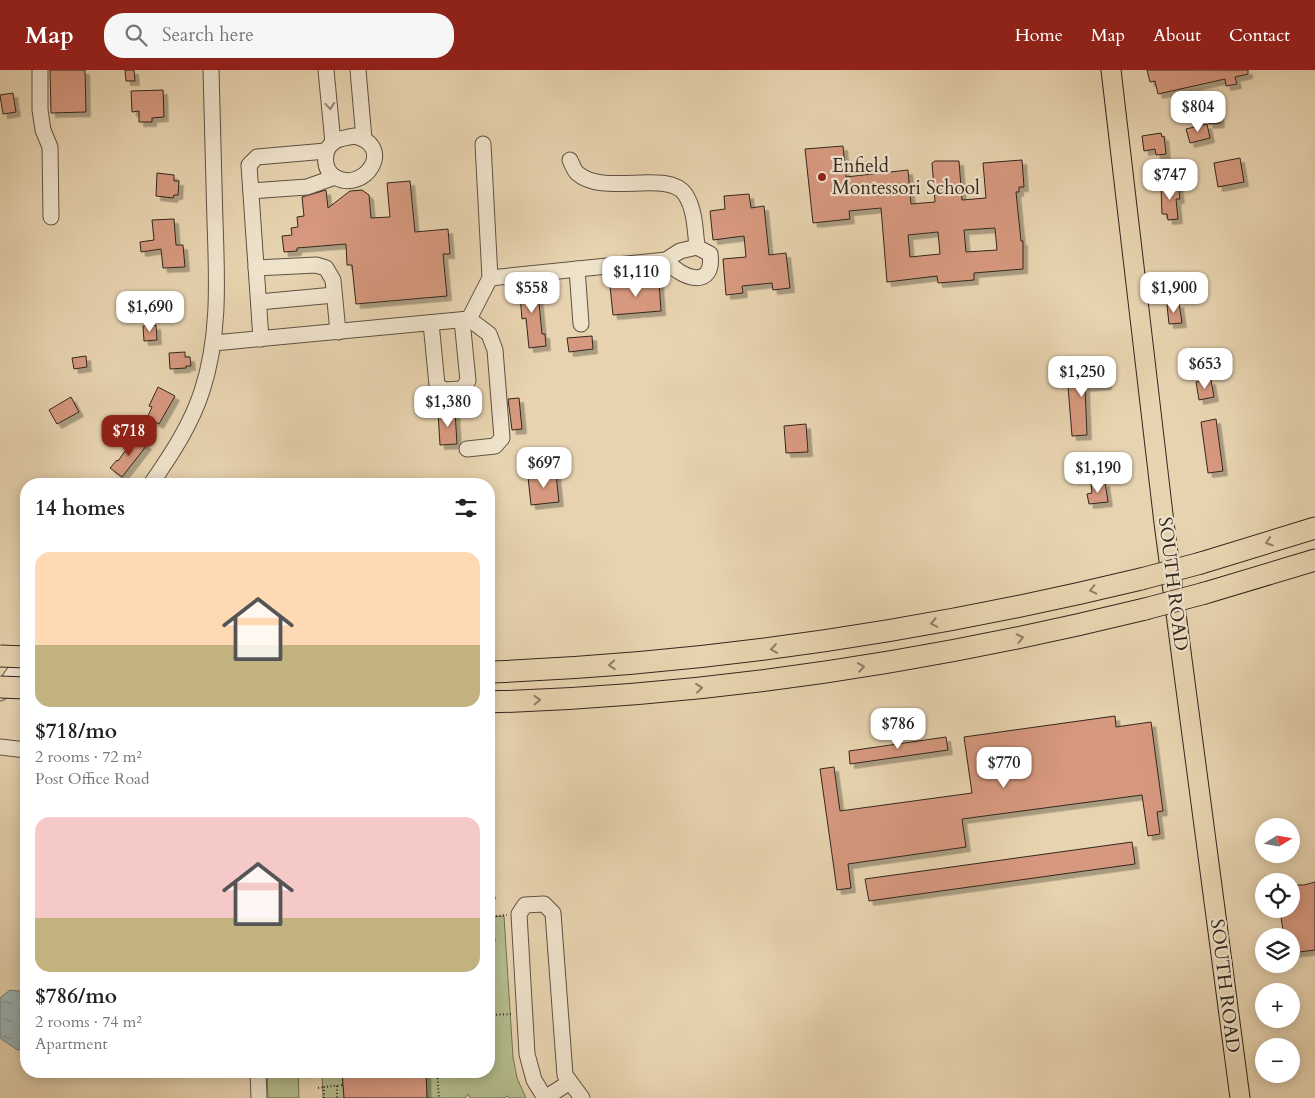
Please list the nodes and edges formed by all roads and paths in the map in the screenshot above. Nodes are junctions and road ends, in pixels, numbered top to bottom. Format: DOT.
graph roads {
  1 [pos="40,70"];
  2 [pos="211,70"];
  3 [pos="326,70"];
  4 [pos="358,70"];
  5 [pos="1111,70"];
  6 [pos="364,139"];
  7 [pos="483,144"];
  8 [pos="330,147"];
  9 [pos="570,160"];
  10 [pos="335,177"];
  11 [pos="251,192"];
  12 [pos="51,217"];
  13 [pos="697,246"];
  14 [pos="666,260"];
  15 [pos="256,268"];
  16 [pos="577,269"];
  17 [pos="490,278"];
  18 [pos="334,295"];
  19 [pos="258,302"];
  20 [pos="466,320"];
  21 [pos="431,323"];
  22 [pos="581,324"];
  23 [pos="338,332"];
  24 [pos="261,339"];
  25 [pos="214,343"];
  26 [pos="467,450"];
  27 [pos="155,478"];
  28 [pos="1315,528"];
  29 [pos="1315,560"];
  30 [pos="0,656"];
  31 [pos="20,656"];
  32 [pos="20,665"];
  33 [pos="495,672"];
  34 [pos="0,687"];
  35 [pos="20,688"];
  36 [pos="0,693"];
  37 [pos="495,702"];
  38 [pos="0,748"];
  39 [pos="20,750"];
  40 [pos="519,914"];
  41 [pos="495,916"];
  42 [pos="525,1013"];
  43 [pos="495,1015"];
  44 [pos="258,1078"];
  45 [pos="438,1078"];
  46 [pos="570,1082"];
  47 [pos="343,1085"];
  48 [pos="337,1086"];
  49 [pos="324,1087"];
  50 [pos="318,1088"];
  51 [pos="259,1098"];
  52 [pos="324,1098"];
  53 [pos="337,1098"];
  54 [pos="439,1098"];
  55 [pos="545,1098"];
  56 [pos="582,1098"];
  57 [pos="1240,1098"];
  1 -- 12 [label="street"];
  2 -- 25 [label="street"];
  3 -- 8 [label="street, one-way"];
  4 -- 6 [label="street"];
  5 -- 57 [label="main road, SOUTH ROAD"];
  6 -- 8 [label="street"];
  6 -- 10 [label="street"];
  7 -- 17 [label="street"];
  8 -- 10 [label="street"];
  8 -- 11 [label="street"];
  9 -- 13 [label="street"];
  10 -- 11 [label="street"];
  11 -- 15 [label="street"];
  13 -- 14 [label="street"];
  13 -- 14 [label="street"];
  14 -- 16 [label="street"];
  15 -- 18 [label="street"];
  15 -- 19 [label="street"];
  16 -- 17 [label="street"];
  16 -- 22 [label="street"];
  17 -- 20 [label="street"];
  18 -- 19 [label="street"];
  18 -- 23 [label="street"];
  19 -- 24 [label="street"];
  20 -- 21 [label="street"];
  20 -- 21 [label="street"];
  20 -- 26 [label="street"];
  21 -- 23 [label="street"];
  23 -- 24 [label="street"];
  24 -- 25 [label="street"];
  25 -- 27 [label="street"];
  28 -- 33 [label="highway, one-way, bridge"];
  37 -- 29 [label="highway, one-way, bridge"];
  30 -- 31 [label="highway, bridge"];
  32 -- 36 [label="street"];
  34 -- 35 [label="highway, bridge"];
  38 -- 39 [label="street"];
  40 -- 41 [label="path"];
  40 -- 42 [label="street"];
  40 -- 46 [label="street"];
  42 -- 43 [label="path"];
  42 -- 55 [label="street"];
  44 -- 51 [label="street"];
  45 -- 54 [label="path"];
  46 -- 55 [label="street"];
  46 -- 56 [label="street"];
  47 -- 48 [label="path"];
  48 -- 49 [label="path"];
  48 -- 53 [label="path"];
  49 -- 50 [label="path"];
  49 -- 52 [label="path"];
}
